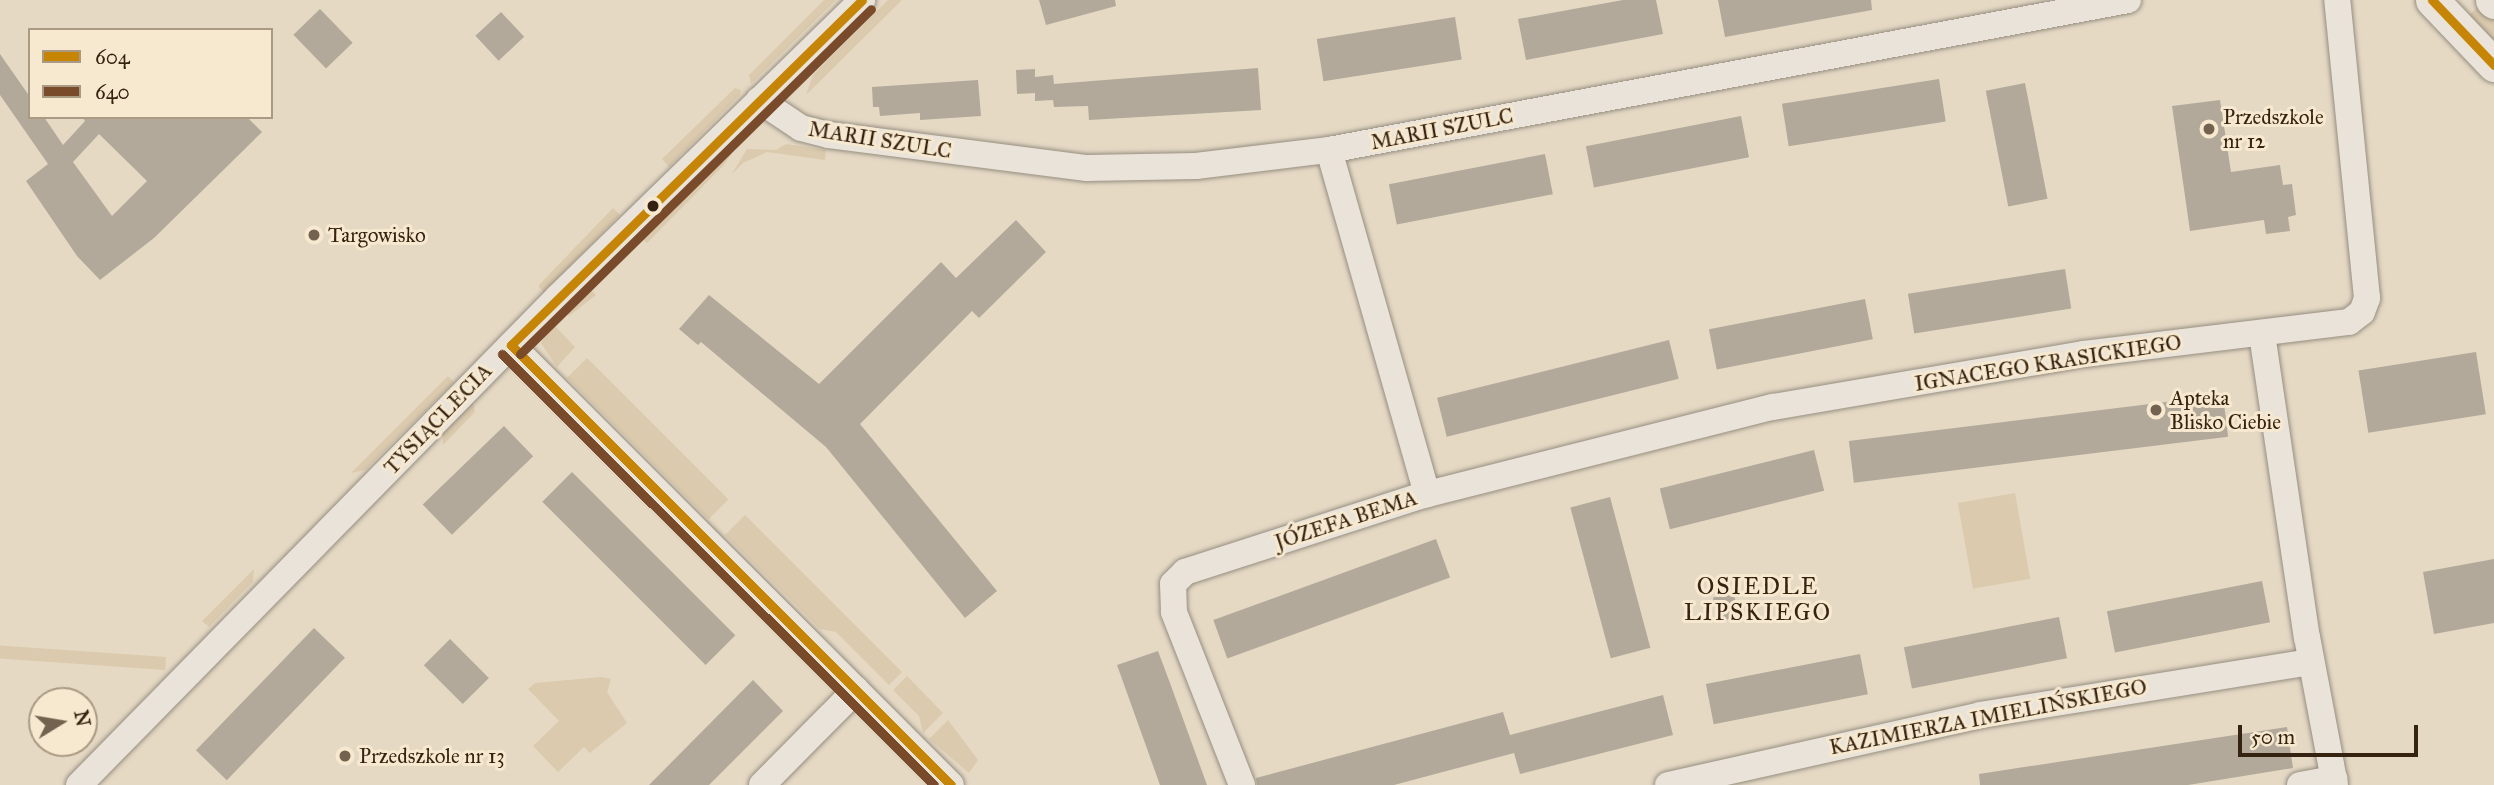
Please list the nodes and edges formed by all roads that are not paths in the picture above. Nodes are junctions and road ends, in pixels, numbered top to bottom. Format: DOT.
graph roads {
  1 [pos="862,0"];
  2 [pos="2128,0"];
  3 [pos="2337,0"];
  4 [pos="2431,0"];
  5 [pos="2494,65"];
  6 [pos="759,100"];
  7 [pos="1329,150"];
  8 [pos="2262,334"];
  9 [pos="511,345"];
  10 [pos="1427,494"];
  11 [pos="2311,662"];
  12 [pos="856,690"];
  13 [pos="2334,782"];
  14 [pos="79,785"];
  15 [pos="762,785"];
  16 [pos="951,785"];
  17 [pos="1242,785"];
  18 [pos="1668,785"];
  19 [pos="2300,785"];
  1 -- 6 [label="street, TYSIĄCLECIA"];
  2 -- 7 [label="street, MARII SZULC"];
  3 -- 8 [label="street, IGNACEGO KRASICKIEGO"];
  4 -- 5 [label="street"];
  6 -- 7 [label="street, MARII SZULC"];
  6 -- 9 [label="street, TYSIĄCLECIA"];
  7 -- 10 [label="street, JÓZEFA BEMA"];
  8 -- 10 [label="street, IGNACEGO KRASICKIEGO"];
  8 -- 11 [label="street"];
  9 -- 12 [label="street"];
  9 -- 14 [label="street, TYSIĄCLECIA"];
  10 -- 17 [label="street, JÓZEFA BEMA"];
  11 -- 13 [label="street"];
  11 -- 18 [label="street, KAZIMIERZA IMIELIŃSKIEGO"];
  12 -- 15 [label="street"];
  12 -- 16 [label="street"];
  13 -- 19 [label="street"];
}
